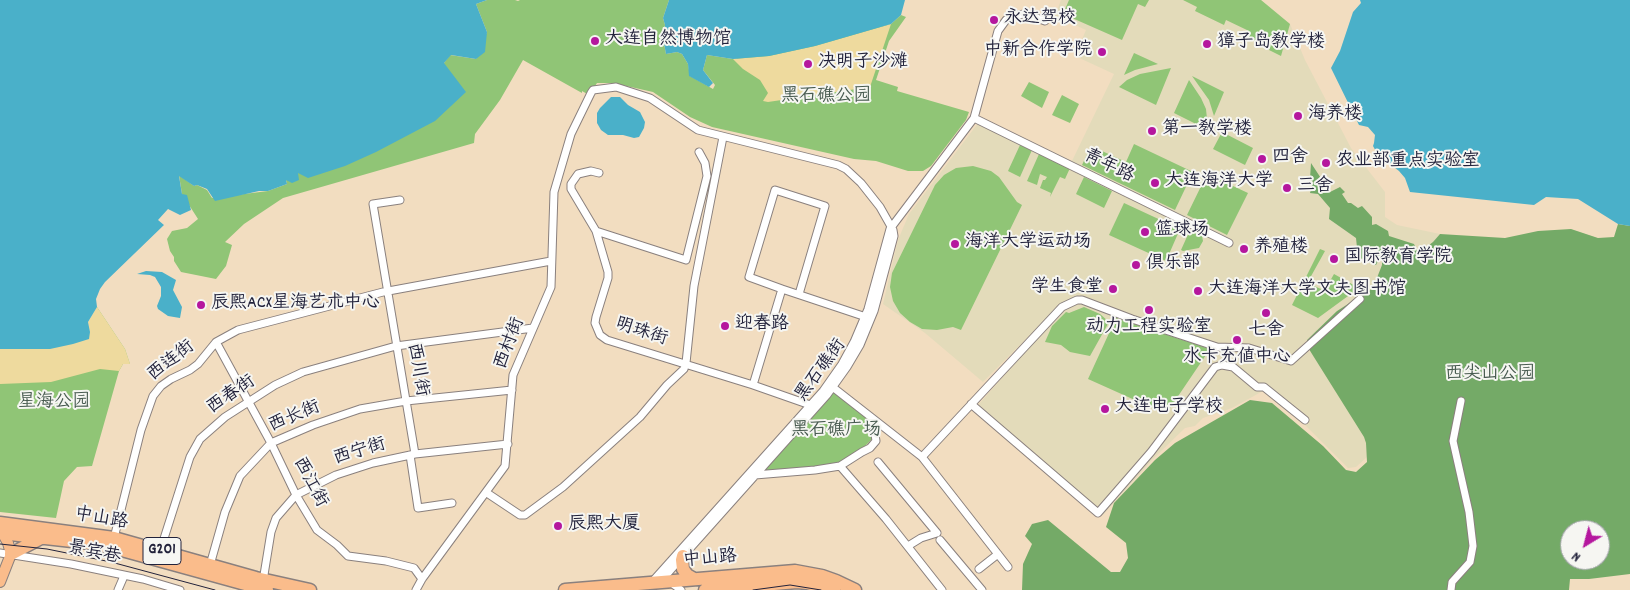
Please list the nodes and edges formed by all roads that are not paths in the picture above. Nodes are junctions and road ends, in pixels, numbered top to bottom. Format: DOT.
graph roads {
  1 [pos="1045,21"];
  2 [pos="974,118"];
  3 [pos="723,137"];
  4 [pos="699,152"];
  5 [pos="599,172"];
  6 [pos="400,200"];
  7 [pos="891,226"];
  8 [pos="596,231"];
  9 [pos="1229,242"];
  10 [pos="551,261"];
  11 [pos="782,289"];
  12 [pos="387,291"];
  13 [pos="798,294"];
  14 [pos="1360,300"];
  15 [pos="868,318"];
  16 [pos="534,328"];
  17 [pos="216,342"];
  18 [pos="396,346"];
  19 [pos="686,363"];
  20 [pos="753,385"];
  21 [pos="830,386"];
  22 [pos="512,390"];
  23 [pos="406,401"];
  24 [pos="1461,401"];
  25 [pos="248,402"];
  26 [pos="971,404"];
  27 [pos="813,406"];
  28 [pos="1305,420"];
  29 [pos="877,422"];
  30 [pos="271,443"];
  31 [pos="508,444"];
  32 [pos="412,454"];
  33 [pos="922,457"];
  34 [pos="878,462"];
  35 [pos="840,466"];
  36 [pos="755,475"];
  37 [pos="487,493"];
  38 [pos="296,495"];
  39 [pos="452,503"];
  40 [pos="2,530"];
  41 [pos="43,537"];
  42 [pos="114,538"];
  43 [pos="940,540"];
  44 [pos="908,546"];
  45 [pos="160,550"];
  46 [pos="5,553"];
  47 [pos="998,554"];
  48 [pos="683,556"];
  49 [pos="671,561"];
  50 [pos="210,565"];
  51 [pos="1008,568"];
  52 [pos="979,569"];
  53 [pos="124,576"];
  54 [pos="422,579"];
  55 [pos="694,579"];
  56 [pos="662,580"];
  57 [pos="0,582"];
  58 [pos="263,587"];
  59 [pos="759,588"];
  60 [pos="118,590"];
  61 [pos="179,590"];
  62 [pos="310,590"];
  63 [pos="416,590"];
  64 [pos="565,590"];
  65 [pos="634,590"];
  66 [pos="681,590"];
  67 [pos="704,590"];
  68 [pos="834,590"];
  69 [pos="855,590"];
  70 [pos="942,590"];
  71 [pos="982,590"];
  72 [pos="1451,590"];
  1 -- 2 [label="street"];
  2 -- 7 [label="street"];
  2 -- 9 [label="street, 青年路"];
  3 -- 7 [label="street"];
  3 -- 10 [label="street, 西村街"];
  3 -- 19 [label="street"];
  4 -- 8 [label="street"];
  5 -- 8 [label="street, 明珠街"];
  6 -- 12 [label="street, 西川街"];
  7 -- 15 [label="street, 黑石礁街"];
  8 -- 19 [label="street, 明珠街"];
  10 -- 12 [label="street, 西连街"];
  10 -- 16 [label="street, 西村街"];
  11 -- 13 [label="street"];
  11 -- 13 [label="street"];
  11 -- 20 [label="street"];
  12 -- 17 [label="street, 西连街"];
  12 -- 18 [label="street, 西川街"];
  13 -- 15 [label="street"];
  14 -- 26 [label="street"];
  15 -- 21 [label="street, 黑石礁街"];
  16 -- 18 [label="street, 西春街"];
  16 -- 22 [label="street, 西村街"];
  17 -- 25 [label="street, 西江街"];
  17 -- 42 [label="street, 西连街"];
  18 -- 23 [label="street, 西川街"];
  18 -- 25 [label="street, 西春街"];
  19 -- 20 [label="street, 明珠街"];
  19 -- 37 [label="street"];
  20 -- 27 [label="street, 明珠街"];
  21 -- 27 [label="street, 黑石礁街"];
  21 -- 29 [label="street"];
  22 -- 23 [label="street, 西长街"];
  22 -- 31 [label="street, 西村街"];
  23 -- 30 [label="street, 西长街"];
  23 -- 32 [label="street, 西川街"];
  24 -- 72 [label="street"];
  25 -- 30 [label="street, 西江街"];
  25 -- 45 [label="street, 西春街"];
  26 -- 28 [label="street"];
  26 -- 33 [label="street"];
  27 -- 36 [label="street, 黑石礁街"];
  27 -- 49 [label="street, 黑石礁街"];
  29 -- 33 [label="street"];
  29 -- 35 [label="street"];
  30 -- 38 [label="street, 西江街"];
  30 -- 50 [label="street, 西长街"];
  31 -- 32 [label="street, 西宁街"];
  31 -- 37 [label="street, 西村街"];
  32 -- 38 [label="street, 西宁街"];
  32 -- 39 [label="street, 西川街"];
  33 -- 47 [label="street"];
  34 -- 44 [label="street"];
  35 -- 36 [label="street"];
  35 -- 44 [label="street"];
  36 -- 48 [label="street, 黑石礁街"];
  37 -- 54 [label="street, 西村街"];
  38 -- 54 [label="street, 西江街"];
  38 -- 58 [label="street, 西宁街"];
  40 -- 41 [label="highway, 中山路 / G201"];
  40 -- 42 [label="highway, 中山路 / G201"];
  40 -- 46 [label="main road"];
  41 -- 46 [label="highway"];
  41 -- 58 [label="highway, 中山路 / G201"];
  42 -- 45 [label="highway, 中山路 / G201"];
  43 -- 71 [label="street"];
  44 -- 70 [label="street"];
  45 -- 50 [label="highway, 中山路 / G201"];
  46 -- 53 [label="street, 景宾巷"];
  46 -- 57 [label="main road"];
  47 -- 51 [label="street"];
  47 -- 52 [label="street"];
  48 -- 55 [label="highway"];
  48 -- 56 [label="street, 黑石礁街"];
  49 -- 56 [label="street, 黑石礁街"];
  49 -- 56 [label="street, 黑石礁街"];
  50 -- 58 [label="highway, 中山路 / G201"];
  53 -- 60 [label="street"];
  53 -- 61 [label="street, 景宾巷"];
  54 -- 63 [label="street, 西村街"];
  55 -- 56 [label="highway, 中山路"];
  55 -- 69 [label="highway, 中山路"];
  56 -- 64 [label="highway, 中山路"];
  56 -- 65 [label="highway"];
  56 -- 66 [label="street"];
  58 -- 62 [label="highway, 中山路 / G201"];
  59 -- 67 [label="highway, 中山路"];
  59 -- 68 [label="highway, 中山路"];
}
